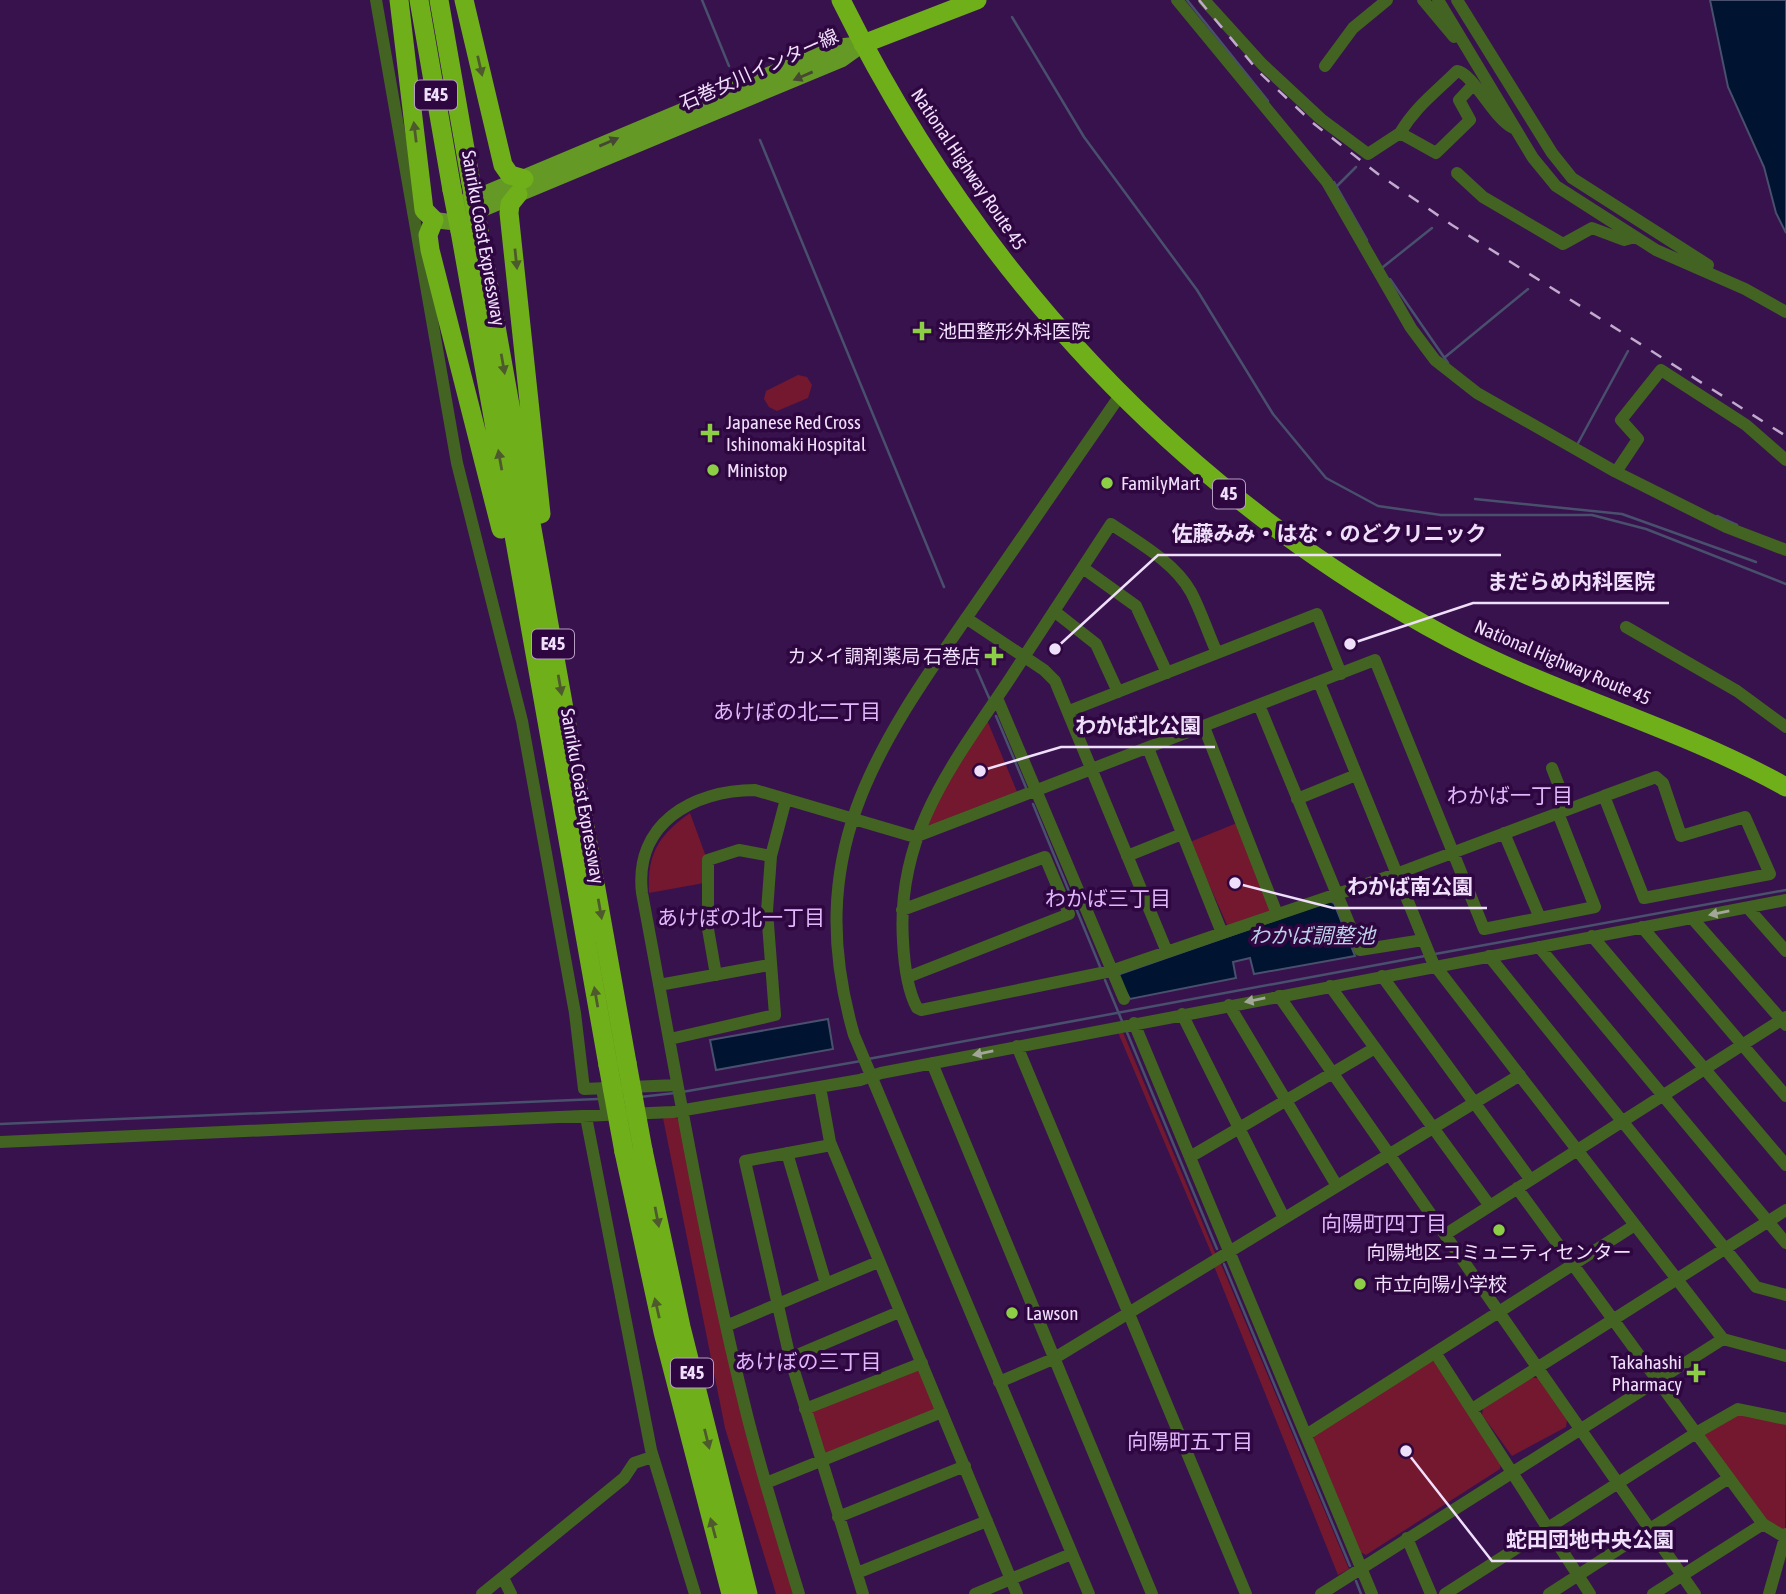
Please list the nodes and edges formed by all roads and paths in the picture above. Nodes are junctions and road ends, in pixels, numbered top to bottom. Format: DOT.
graph roads {
  1 [pos="376,0"];
  2 [pos="400,0"];
  3 [pos="419,0"];
  4 [pos="439,0"];
  5 [pos="464,0"];
  6 [pos="841,0"];
  7 [pos="977,0"];
  8 [pos="1177,0"];
  9 [pos="1204,0"];
  10 [pos="1387,0"];
  11 [pos="1423,0"];
  12 [pos="1438,0"];
  13 [pos="1457,0"];
  14 [pos="1463,41"];
  15 [pos="863,44"];
  16 [pos="1325,66"];
  17 [pos="1473,85"];
  18 [pos="1516,129"];
  19 [pos="1400,132"];
  20 [pos="1457,173"];
  21 [pos="462,186"];
  22 [pos="521,186"];
  23 [pos="434,220"];
  24 [pos="469,228"];
  25 [pos="1635,237"];
  26 [pos="1727,281"];
  27 [pos="1786,312"];
  28 [pos="1121,394"];
  29 [pos="1786,460"];
  30 [pos="1617,468"];
  31 [pos="1786,550"];
  32 [pos="1083,568"];
  33 [pos="1054,611"];
  34 [pos="966,618"];
  35 [pos="1626,627"];
  36 [pos="554,648"];
  37 [pos="1217,653"];
  38 [pos="1024,656"];
  39 [pos="1167,673"];
  40 [pos="1341,674"];
  41 [pos="1318,682"];
  42 [pos="1118,692"];
  43 [pos="997,698"];
  44 [pos="1259,705"];
  45 [pos="1069,711"];
  46 [pos="1204,727"];
  47 [pos="1786,727"];
  48 [pos="1148,748"];
  49 [pos="1552,768"];
  50 [pos="1092,770"];
  51 [pos="1356,775"];
  52 [pos="557,778"];
  53 [pos="1786,787"];
  54 [pos="1037,791"];
  55 [pos="1604,796"];
  56 [pos="786,799"];
  57 [pos="1297,799"];
  58 [pos="1563,811"];
  59 [pos="851,819"];
  60 [pos="1504,832"];
  61 [pos="1181,834"];
  62 [pos="915,837"];
  63 [pos="1453,852"];
  64 [pos="771,856"];
  65 [pos="1128,856"];
  66 [pos="1396,874"];
  67 [pos="1336,894"];
  68 [pos="1786,900"];
  69 [pos="1748,908"];
  70 [pos="902,910"];
  71 [pos="1277,914"];
  72 [pos="1540,918"];
  73 [pos="1692,918"];
  74 [pos="1642,927"];
  75 [pos="1222,933"];
  76 [pos="1592,936"];
  77 [pos="1425,944"];
  78 [pos="1539,947"];
  79 [pos="1786,951"];
  80 [pos="1167,953"];
  81 [pos="1489,956"];
  82 [pos="1435,964"];
  83 [pos="769,965"];
  84 [pos="1111,971"];
  85 [pos="716,975"];
  86 [pos="1382,976"];
  87 [pos="908,977"];
  88 [pos="659,985"];
  89 [pos="1330,986"];
  90 [pos="1279,996"];
  91 [pos="1124,999"];
  92 [pos="1229,1005"];
  93 [pos="1182,1014"];
  94 [pos="1784,1021"];
  95 [pos="1134,1023"];
  96 [pos="670,1039"];
  97 [pos="1742,1045"];
  98 [pos="1017,1046"];
  99 [pos="1375,1048"];
  100 [pos="932,1063"];
  101 [pos="618,1064"];
  102 [pos="1704,1069"];
  103 [pos="869,1070"];
  104 [pos="1334,1072"];
  105 [pos="1520,1075"];
  106 [pos="820,1087"];
  107 [pos="602,1089"];
  108 [pos="1663,1095"];
  109 [pos="1786,1096"];
  110 [pos="679,1097"];
  111 [pos="1286,1101"];
  112 [pos="1474,1103"];
  113 [pos="607,1115"];
  114 [pos="586,1116"];
  115 [pos="1622,1122"];
  116 [pos="1433,1128"];
  117 [pos="1239,1129"];
  118 [pos="0,1142"];
  119 [pos="831,1144"];
  120 [pos="1579,1150"];
  121 [pos="787,1153"];
  122 [pos="1389,1155"];
  123 [pos="1190,1157"];
  124 [pos="1786,1165"];
  125 [pos="1530,1179"];
  126 [pos="1337,1186"];
  127 [pos="1517,1188"];
  128 [pos="1490,1206"];
  129 [pos="1786,1210"];
  130 [pos="1284,1218"];
  131 [pos="1767,1222"];
  132 [pos="1635,1225"];
  133 [pos="1446,1234"];
  134 [pos="1786,1243"];
  135 [pos="1725,1249"];
  136 [pos="1230,1251"];
  137 [pos="878,1262"];
  138 [pos="1574,1265"];
  139 [pos="1679,1279"];
  140 [pos="827,1284"];
  141 [pos="1786,1296"];
  142 [pos="775,1304"];
  143 [pos="899,1312"];
  144 [pos="1501,1312"];
  145 [pos="1129,1314"];
  146 [pos="1613,1320"];
  147 [pos="726,1326"];
  148 [pos="1723,1339"];
  149 [pos="1436,1354"];
  150 [pos="1786,1356"];
  151 [pos="790,1358"];
  152 [pos="1053,1359"];
  153 [pos="922,1363"];
  154 [pos="1538,1367"];
  155 [pos="1656,1380"];
  156 [pos="999,1382"];
  157 [pos="805,1409"];
  158 [pos="1472,1409"];
  159 [pos="942,1412"];
  160 [pos="1786,1419"];
  161 [pos="1581,1428"];
  162 [pos="1696,1433"];
  163 [pos="1306,1436"];
  164 [pos="652,1457"];
  165 [pos="820,1461"];
  166 [pos="965,1466"];
  167 [pos="1513,1474"];
  168 [pos="1729,1478"];
  169 [pos="1618,1482"];
  170 [pos="766,1483"];
  171 [pos="838,1517"];
  172 [pos="987,1521"];
  173 [pos="1763,1524"];
  174 [pos="1547,1528"];
  175 [pos="1650,1529"];
  176 [pos="1785,1535"];
  177 [pos="1407,1538"];
  178 [pos="1071,1554"];
  179 [pos="1361,1568"];
  180 [pos="857,1573"];
  181 [pos="1578,1575"];
  182 [pos="1682,1575"];
  183 [pos="503,1578"];
  184 [pos="1011,1579"];
  185 [pos="1324,1593"];
  186 [pos="482,1594"];
  187 [pos="511,1594"];
  188 [pos="695,1594"];
  189 [pos="731,1594"];
  190 [pos="748,1594"];
  191 [pos="799,1594"];
  192 [pos="863,1594"];
  193 [pos="975,1594"];
  194 [pos="1017,1594"];
  195 [pos="1088,1594"];
  196 [pos="1152,1594"];
  197 [pos="1246,1594"];
  198 [pos="1372,1594"];
  199 [pos="1431,1594"];
  200 [pos="1445,1594"];
  201 [pos="1549,1594"];
  202 [pos="1590,1594"];
  203 [pos="1653,1594"];
  204 [pos="1695,1594"];
  205 [pos="1769,1594"];
  1 -- 107 [label="street"];
  23 -- 2 [label="highway, one-way"];
  3 -- 21 [label="highway, Sanriku Coast Expressway / E45"];
  4 -- 21 [label="highway, Sanriku Coast Expressway / E45"];
  5 -- 22 [label="highway, one-way"];
  6 -- 15 [label="highway, National Highway Route 45 / 45"];
  7 -- 15 [label="highway"];
  8 -- 30 [label="street"];
  9 -- 19 [label="street"];
  10 -- 16 [label="street"];
  11 -- 14 [label="street"];
  12 -- 14 [label="street"];
  13 -- 26 [label="street"];
  14 -- 18 [label="street"];
  15 -- 22 [label="main road, 石巻女川インター線"];
  15 -- 28 [label="highway, National Highway Route 45 / 45"];
  17 -- 18 [label="street"];
  17 -- 19 [label="street"];
  17 -- 19 [label="street"];
  18 -- 25 [label="street"];
  20 -- 25 [label="street"];
  21 -- 24 [label="highway, Sanriku Coast Expressway / E45, bridge"];
  22 -- 23 [label="main road, 石巻女川インター線"];
  22 -- 36 [label="highway, one-way"];
  23 -- 52 [label="highway"];
  24 -- 36 [label="highway, Sanriku Coast Expressway / E45, one-way"];
  52 -- 24 [label="highway, Sanriku Coast Expressway / E45, one-way"];
  25 -- 26 [label="street"];
  26 -- 27 [label="street"];
  28 -- 34 [label="street"];
  28 -- 53 [label="highway, National Highway Route 45 / 45"];
  29 -- 30 [label="street"];
  30 -- 31 [label="street"];
  32 -- 33 [label="street"];
  32 -- 37 [label="street"];
  32 -- 39 [label="street"];
  33 -- 38 [label="street"];
  33 -- 42 [label="street"];
  34 -- 38 [label="street"];
  34 -- 59 [label="street"];
  35 -- 47 [label="street"];
  36 -- 101 [label="highway, Sanriku Coast Expressway / E45, one-way"];
  37 -- 39 [label="street"];
  37 -- 40 [label="street"];
  38 -- 43 [label="street"];
  38 -- 45 [label="street"];
  39 -- 42 [label="street"];
  40 -- 41 [label="street"];
  40 -- 63 [label="street"];
  41 -- 44 [label="street"];
  41 -- 51 [label="street"];
  42 -- 45 [label="street"];
  43 -- 54 [label="street"];
  43 -- 62 [label="street"];
  44 -- 46 [label="street"];
  44 -- 57 [label="street"];
  45 -- 50 [label="street"];
  46 -- 48 [label="street"];
  46 -- 71 [label="street"];
  48 -- 50 [label="street"];
  48 -- 61 [label="street"];
  49 -- 58 [label="street"];
  50 -- 54 [label="street"];
  50 -- 65 [label="street"];
  51 -- 57 [label="street"];
  51 -- 66 [label="street"];
  101 -- 52 [label="highway, Sanriku Coast Expressway / E45, one-way"];
  54 -- 62 [label="street"];
  54 -- 84 [label="street"];
  55 -- 55 [label="street"];
  55 -- 58 [label="street"];
  56 -- 59 [label="street"];
  56 -- 64 [label="street"];
  56 -- 88 [label="street"];
  57 -- 67 [label="street"];
  58 -- 60 [label="street"];
  58 -- 72 [label="street"];
  59 -- 62 [label="street"];
  59 -- 103 [label="street"];
  60 -- 63 [label="street"];
  60 -- 72 [label="street"];
  61 -- 65 [label="street"];
  61 -- 75 [label="street"];
  62 -- 70 [label="street"];
  63 -- 66 [label="street"];
  63 -- 72 [label="street"];
  64 -- 83 [label="street"];
  64 -- 85 [label="street"];
  65 -- 80 [label="street"];
  66 -- 67 [label="street"];
  66 -- 77 [label="street"];
  67 -- 71 [label="street"];
  67 -- 77 [label="street"];
  68 -- 69 [label="street"];
  69 -- 73 [label="street, one-way"];
  69 -- 79 [label="street"];
  70 -- 87 [label="street"];
  70 -- 87 [label="street"];
  71 -- 75 [label="street"];
  73 -- 74 [label="street"];
  73 -- 94 [label="street"];
  74 -- 76 [label="street"];
  74 -- 97 [label="street"];
  75 -- 80 [label="street"];
  76 -- 78 [label="street"];
  76 -- 102 [label="street"];
  77 -- 82 [label="street"];
  78 -- 81 [label="street"];
  78 -- 108 [label="street"];
  80 -- 84 [label="street"];
  81 -- 82 [label="street"];
  81 -- 115 [label="street"];
  82 -- 86 [label="street"];
  82 -- 105 [label="street"];
  83 -- 85 [label="street"];
  83 -- 96 [label="street"];
  84 -- 87 [label="street"];
  84 -- 91 [label="street"];
  85 -- 88 [label="street"];
  86 -- 89 [label="street"];
  86 -- 112 [label="street"];
  88 -- 96 [label="street"];
  89 -- 90 [label="street"];
  89 -- 99 [label="street"];
  90 -- 92 [label="street, one-way"];
  90 -- 104 [label="street"];
  92 -- 93 [label="street"];
  92 -- 111 [label="street"];
  93 -- 95 [label="street"];
  93 -- 117 [label="street"];
  94 -- 97 [label="street"];
  95 -- 98 [label="street"];
  95 -- 123 [label="street"];
  96 -- 110 [label="street"];
  97 -- 102 [label="street"];
  97 -- 109 [label="street"];
  98 -- 100 [label="street, one-way"];
  98 -- 145 [label="street"];
  99 -- 104 [label="street"];
  99 -- 116 [label="street"];
  100 -- 103 [label="street"];
  100 -- 152 [label="street"];
  189 -- 101 [label="highway, Sanriku Coast Expressway / E45, one-way, bridge"];
  101 -- 190 [label="highway, Sanriku Coast Expressway / E45, one-way, bridge"];
  102 -- 108 [label="street"];
  102 -- 124 [label="street"];
  103 -- 106 [label="street"];
  103 -- 156 [label="street"];
  104 -- 111 [label="street"];
  104 -- 122 [label="street"];
  105 -- 112 [label="street"];
  105 -- 120 [label="street"];
  106 -- 110 [label="street"];
  106 -- 119 [label="street"];
  107 -- 110 [label="street"];
  107 -- 113 [label="street"];
  108 -- 115 [label="street"];
  108 -- 131 [label="street"];
  110 -- 113 [label="street"];
  110 -- 147 [label="street"];
  111 -- 117 [label="street"];
  111 -- 126 [label="street"];
  112 -- 116 [label="street"];
  112 -- 125 [label="street"];
  113 -- 114 [label="street"];
  114 -- 118 [label="street"];
  114 -- 164 [label="street"];
  115 -- 120 [label="street"];
  115 -- 135 [label="street"];
  116 -- 122 [label="street"];
  116 -- 128 [label="street"];
  117 -- 123 [label="street"];
  117 -- 130 [label="street"];
  119 -- 121 [label="street"];
  119 -- 137 [label="street"];
  120 -- 125 [label="street"];
  120 -- 132 [label="street"];
  121 -- 140 [label="street"];
  121 -- 142 [label="street"];
  122 -- 126 [label="street"];
  122 -- 133 [label="street"];
  123 -- 136 [label="street"];
  125 -- 127 [label="street"];
  126 -- 130 [label="street"];
  127 -- 128 [label="street"];
  127 -- 138 [label="street"];
  128 -- 133 [label="street"];
  129 -- 131 [label="street"];
  130 -- 136 [label="street"];
  131 -- 134 [label="street"];
  131 -- 135 [label="street"];
  132 -- 138 [label="street"];
  132 -- 139 [label="street"];
  133 -- 144 [label="street"];
  135 -- 139 [label="street"];
  135 -- 141 [label="street"];
  136 -- 145 [label="street"];
  136 -- 163 [label="street"];
  137 -- 140 [label="street"];
  137 -- 143 [label="street"];
  138 -- 144 [label="street"];
  138 -- 146 [label="street"];
  139 -- 146 [label="street"];
  139 -- 148 [label="street"];
  140 -- 142 [label="street"];
  142 -- 147 [label="street"];
  142 -- 151 [label="street"];
  143 -- 151 [label="street"];
  143 -- 153 [label="street"];
  144 -- 149 [label="street"];
  144 -- 154 [label="street"];
  145 -- 152 [label="street"];
  145 -- 197 [label="street"];
  146 -- 154 [label="street"];
  146 -- 155 [label="street"];
  147 -- 170 [label="street"];
  148 -- 150 [label="street"];
  148 -- 155 [label="street"];
  149 -- 158 [label="street"];
  149 -- 163 [label="street"];
  151 -- 157 [label="street"];
  152 -- 156 [label="street"];
  152 -- 196 [label="street"];
  153 -- 157 [label="street"];
  153 -- 159 [label="street"];
  154 -- 158 [label="street"];
  154 -- 161 [label="street"];
  155 -- 161 [label="street"];
  155 -- 162 [label="street"];
  156 -- 178 [label="street"];
  157 -- 165 [label="street"];
  158 -- 167 [label="street"];
  159 -- 165 [label="street"];
  159 -- 166 [label="street"];
  160 -- 162 [label="street"];
  161 -- 167 [label="street"];
  161 -- 169 [label="street"];
  162 -- 168 [label="street"];
  162 -- 169 [label="street"];
  163 -- 179 [label="street"];
  164 -- 183 [label="street"];
  164 -- 188 [label="street"];
  165 -- 170 [label="street"];
  165 -- 171 [label="street"];
  166 -- 171 [label="street"];
  166 -- 172 [label="street"];
  167 -- 174 [label="street"];
  167 -- 177 [label="street"];
  168 -- 173 [label="street"];
  168 -- 175 [label="street"];
  169 -- 174 [label="street"];
  169 -- 175 [label="street"];
  170 -- 191 [label="street"];
  171 -- 180 [label="street"];
  172 -- 180 [label="street"];
  172 -- 184 [label="street"];
  173 -- 176 [label="street"];
  173 -- 182 [label="street"];
  174 -- 181 [label="street"];
  174 -- 200 [label="street"];
  175 -- 181 [label="street"];
  175 -- 182 [label="street"];
  176 -- 205 [label="street"];
  177 -- 179 [label="street"];
  177 -- 199 [label="street"];
  178 -- 184 [label="street"];
  178 -- 195 [label="street"];
  179 -- 185 [label="street"];
  179 -- 198 [label="street"];
  180 -- 192 [label="street"];
  181 -- 201 [label="street"];
  181 -- 202 [label="street"];
  182 -- 203 [label="street"];
  182 -- 204 [label="street"];
  183 -- 186 [label="street"];
  183 -- 187 [label="street"];
  184 -- 193 [label="street"];
  184 -- 194 [label="street"];
}
